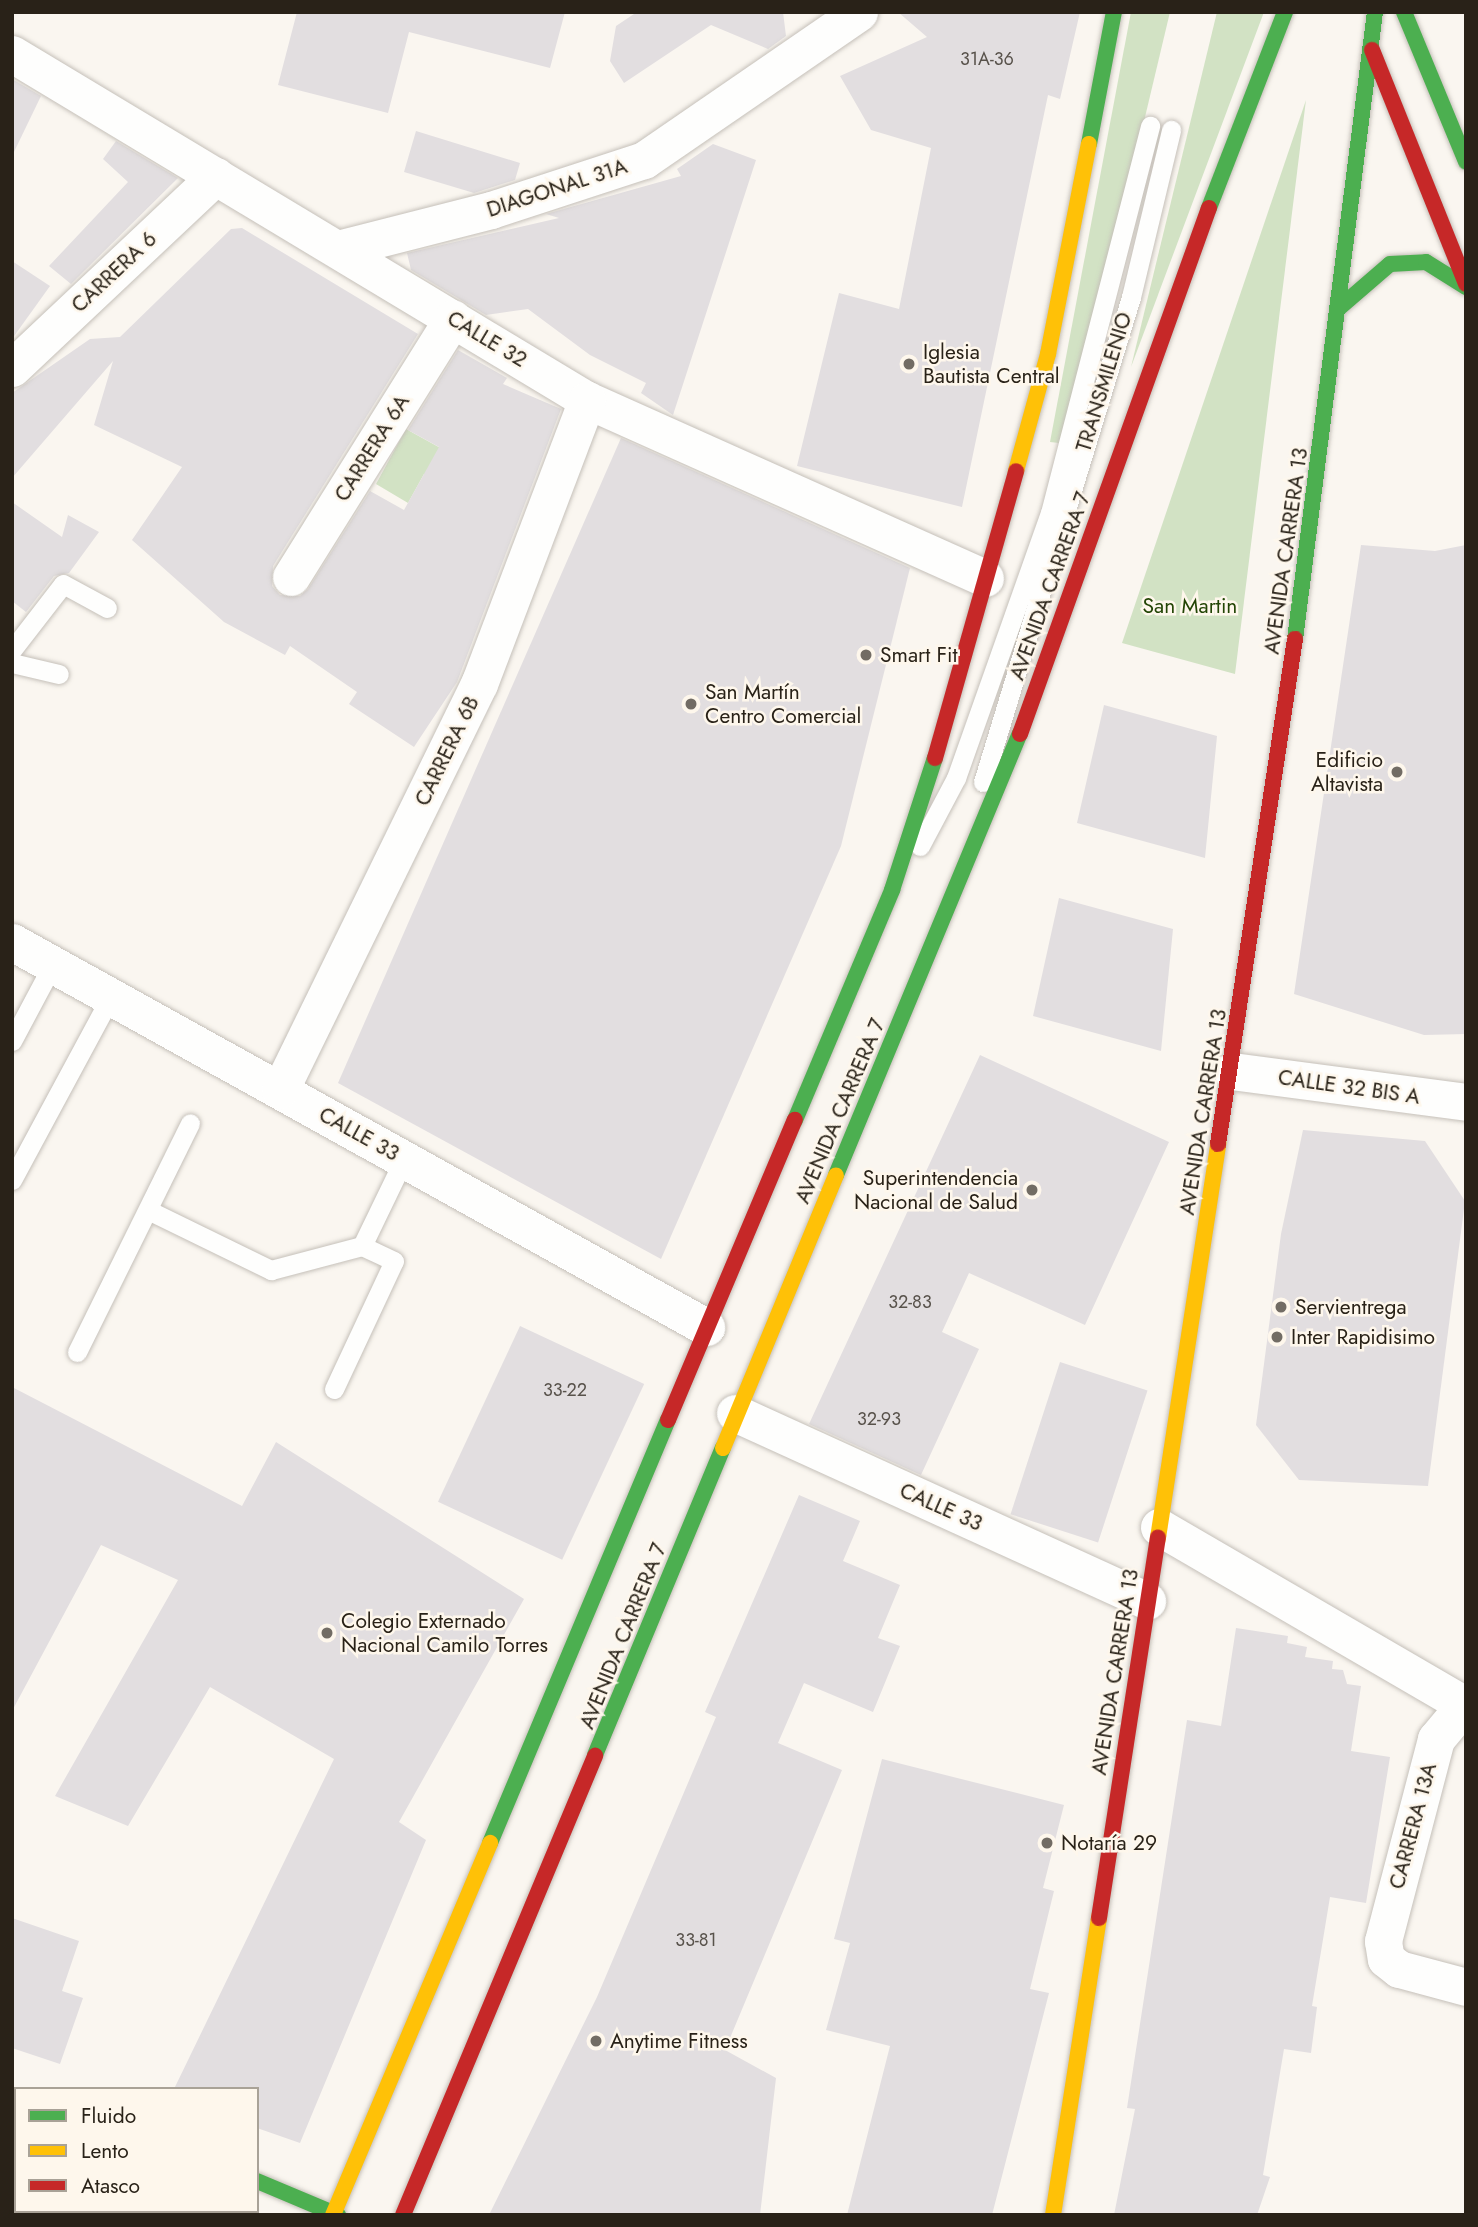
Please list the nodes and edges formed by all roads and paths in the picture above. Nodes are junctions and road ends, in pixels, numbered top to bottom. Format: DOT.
graph roads {
  1 [pos="859,12"];
  2 [pos="1114,12"];
  3 [pos="1285,12"];
  4 [pos="1357,12"];
  5 [pos="1375,12"];
  6 [pos="1405,12"];
  7 [pos="1371,48"];
  8 [pos="12,54"];
  9 [pos="1150,126"];
  10 [pos="1171,130"];
  11 [pos="1466,162"];
  12 [pos="216,176"];
  13 [pos="338,249"];
  14 [pos="1466,286"];
  15 [pos="1339,308"];
  16 [pos="453,318"];
  17 [pos="12,368"];
  18 [pos="587,400"];
  19 [pos="291,577"];
  20 [pos="985,578"];
  21 [pos="107,608"];
  22 [pos="12,650"];
  23 [pos="12,663"];
  24 [pos="59,674"];
  25 [pos="892,890"];
  26 [pos="947,915"];
  27 [pos="12,942"];
  28 [pos="53,964"];
  29 [pos="111,996"];
  30 [pos="12,1041"];
  31 [pos="1232,1071"];
  32 [pos="280,1090"];
  33 [pos="1466,1102"];
  34 [pos="190,1122"];
  35 [pos="404,1159"];
  36 [pos="12,1180"];
  37 [pos="150,1212"];
  38 [pos="362,1246"];
  39 [pos="706,1327"];
  40 [pos="77,1352"];
  41 [pos="334,1389"];
  42 [pos="735,1413"];
  43 [pos="1159,1527"];
  44 [pos="1147,1601"];
  45 [pos="1465,1705"];
  46 [pos="1466,1987"];
  47 [pos="259,2182"];
  48 [pos="335,2214"];
  49 [pos="403,2215"];
  50 [pos="1053,2215"];
  1 -- 13 [label="street, DIAGONAL 31A"];
  2 -- 20 [label="main road, AVENIDA CARRERA 7"];
  3 -- 26 [label="main road, AVENIDA CARRERA 7"];
  4 -- 7 [label="main road"];
  5 -- 7 [label="main road, AVENIDA CARRERA 13"];
  6 -- 11 [label="main road"];
  7 -- 14 [label="main road"];
  7 -- 15 [label="main road, AVENIDA CARRERA 13"];
  8 -- 12 [label="street, CALLE 32"];
  9 -- 25 [label="lane, TRANSMILENIO"];
  10 -- 26 [label="lane, TRANSMILENIO"];
  12 -- 13 [label="street, CALLE 32"];
  12 -- 17 [label="street, CARRERA 6"];
  13 -- 16 [label="street, CALLE 32"];
  14 -- 15 [label="main road"];
  15 -- 31 [label="main road, AVENIDA CARRERA 13"];
  16 -- 18 [label="street, CALLE 32"];
  16 -- 19 [label="street, CARRERA 6A"];
  18 -- 20 [label="street, CALLE 32"];
  18 -- 32 [label="street, CARRERA 6B"];
  20 -- 25 [label="main road, AVENIDA CARRERA 7"];
  21 -- 22 [label="lane"];
  23 -- 24 [label="lane"];
  25 -- 39 [label="main road, AVENIDA CARRERA 7"];
  26 -- 42 [label="main road, AVENIDA CARRERA 7"];
  27 -- 28 [label="street, CALLE 33"];
  28 -- 29 [label="street, CALLE 33"];
  28 -- 30 [label="lane"];
  29 -- 32 [label="street, CALLE 33"];
  29 -- 36 [label="lane"];
  31 -- 33 [label="street, CALLE 32 BIS A"];
  31 -- 43 [label="main road, AVENIDA CARRERA 13"];
  32 -- 35 [label="street, CALLE 33"];
  34 -- 37 [label="lane"];
  35 -- 38 [label="lane"];
  35 -- 39 [label="street, CALLE 33"];
  37 -- 38 [label="lane"];
  37 -- 40 [label="lane"];
  38 -- 41 [label="lane"];
  39 -- 48 [label="main road, AVENIDA CARRERA 7"];
  42 -- 44 [label="street, CALLE 33"];
  42 -- 49 [label="main road, AVENIDA CARRERA 7"];
  43 -- 44 [label="main road, AVENIDA CARRERA 13"];
  43 -- 45 [label="street"];
  44 -- 50 [label="main road, AVENIDA CARRERA 13"];
  45 -- 46 [label="street, CARRERA 13A"];
  47 -- 48 [label="main road"];
}
